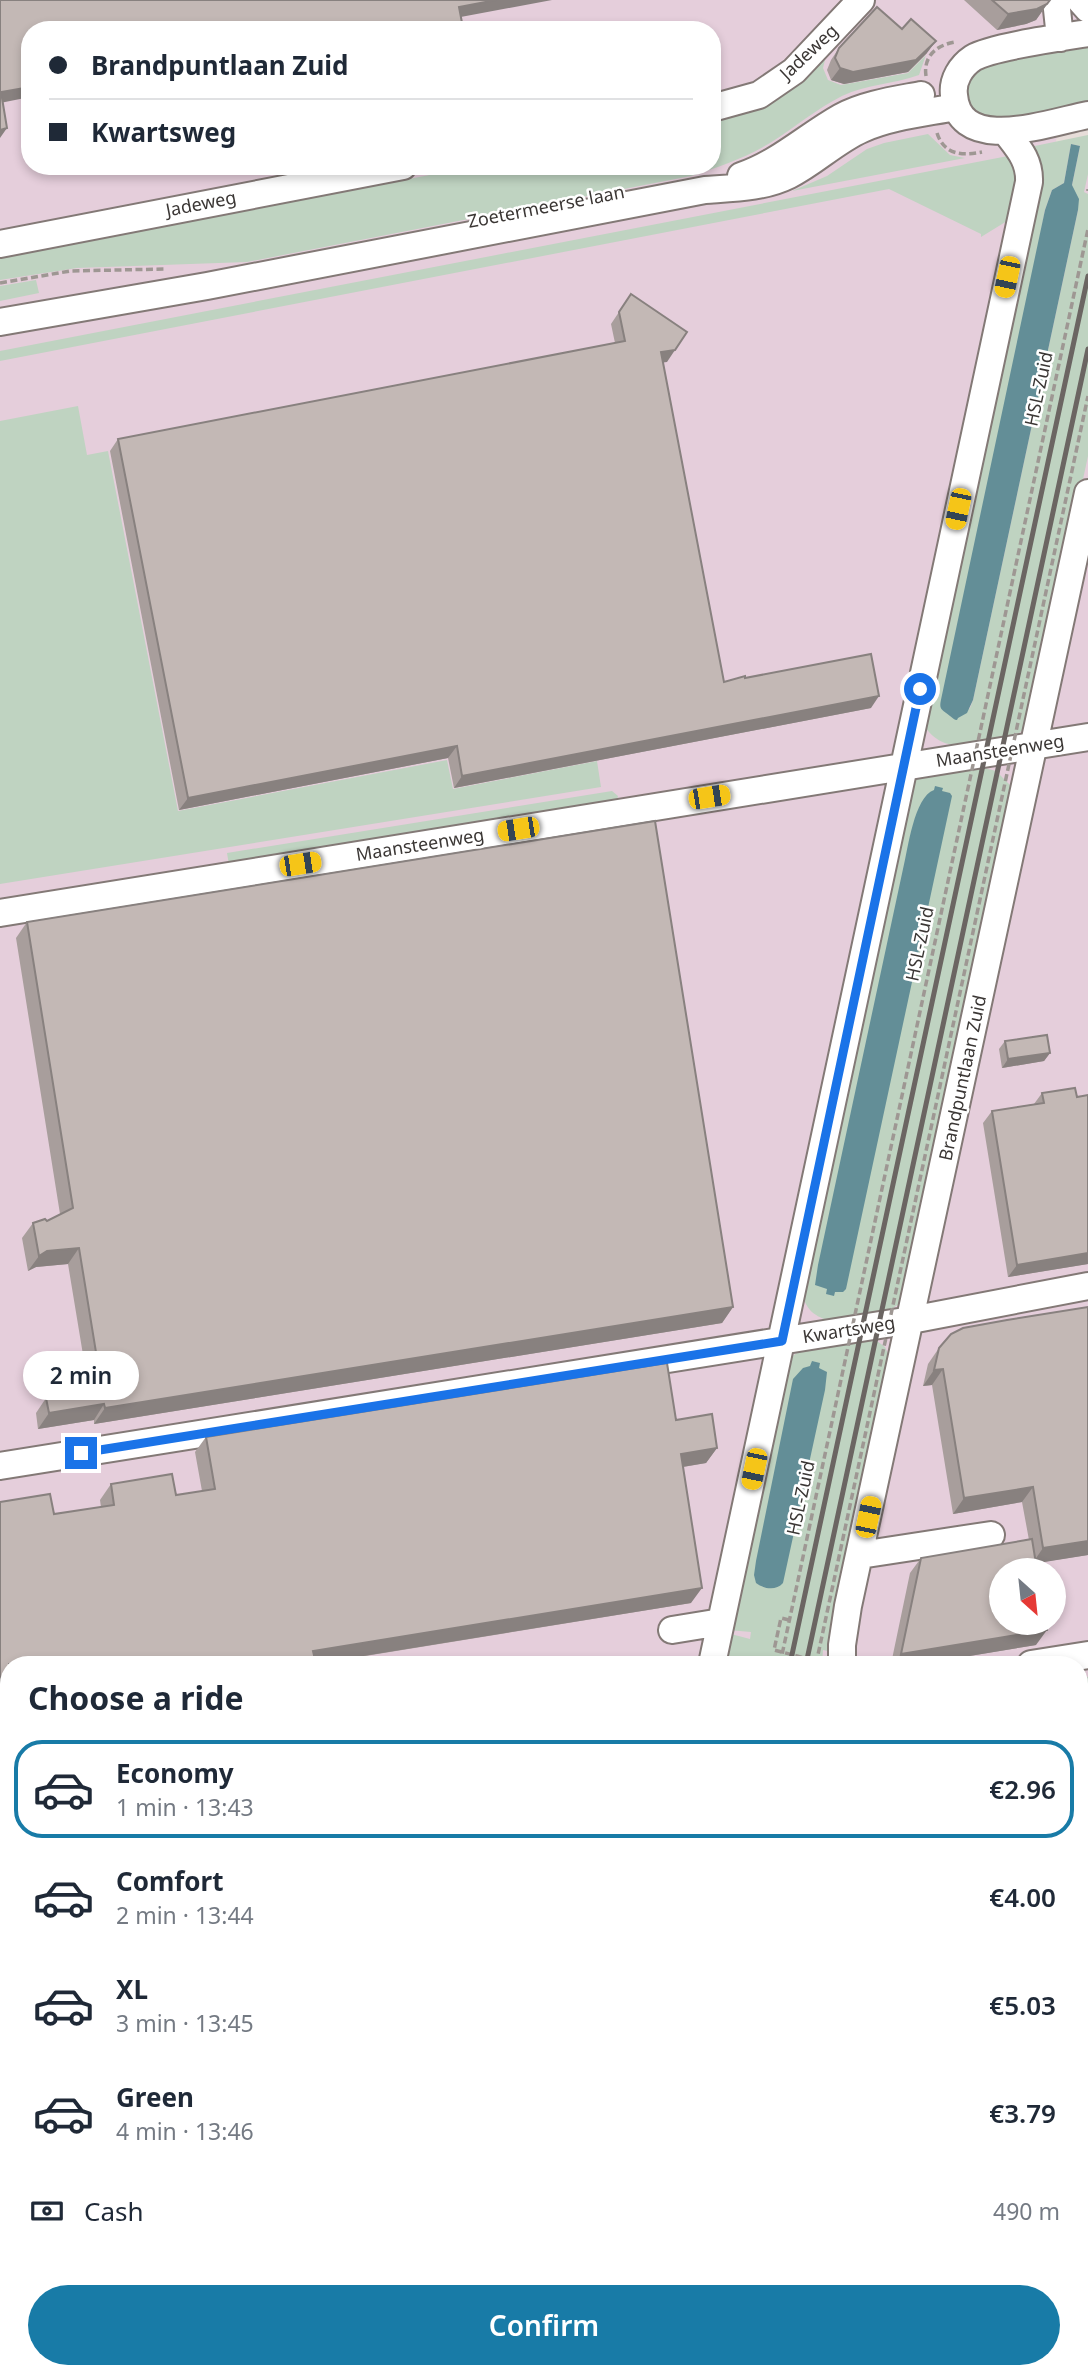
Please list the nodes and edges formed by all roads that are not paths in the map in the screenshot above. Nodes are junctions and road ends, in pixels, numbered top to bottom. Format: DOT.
graph roads {
  1 [pos="861,0"];
  2 [pos="1056,0"];
  3 [pos="1080,0"];
  4 [pos="1088,9"];
  5 [pos="1088,33"];
  6 [pos="1060,38"];
  7 [pos="955,98"];
  8 [pos="721,106"];
  9 [pos="1088,115"];
  10 [pos="1005,131"];
  11 [pos="356,175"];
  12 [pos="0,244"];
  13 [pos="0,321"];
  14 [pos="1088,493"];
  15 [pos="1088,737"];
  16 [pos="1034,746"];
  17 [pos="904,766"];
  18 [pos="0,913"];
  19 [pos="1088,1286"];
  20 [pos="911,1320"];
  21 [pos="782,1341"];
  22 [pos="0,1466"];
  23 [pos="991,1535"];
  24 [pos="860,1555"];
  25 [pos="721,1622"];
  26 [pos="672,1630"];
  27 [pos="714,1656"];
  28 [pos="835,1656"];
  1 -- 8 [label="street, Jadeweg"];
  2 -- 6 [label="street"];
  3 -- 4 [label="street"];
  5 -- 6 [label="street"];
  6 -- 7 [label="street"];
  7 -- 10 [label="street"];
  7 -- 13 [label="street, Zoetermeerse laan"];
  9 -- 10 [label="street"];
  10 -- 17 [label="street"];
  11 -- 12 [label="street, Jadeweg"];
  14 -- 16 [label="street, Brandpuntlaan Zuid"];
  15 -- 16 [label="street, Maansteenweg"];
  16 -- 17 [label="street, Maansteenweg"];
  16 -- 20 [label="street, Brandpuntlaan Zuid"];
  17 -- 18 [label="street, Maansteenweg"];
  17 -- 21 [label="street"];
  19 -- 20 [label="street, Kwartsweg"];
  20 -- 21 [label="street, Kwartsweg"];
  20 -- 24 [label="street, Brandpuntlaan Zuid"];
  21 -- 22 [label="street, Kwartsweg"];
  21 -- 25 [label="street"];
  23 -- 24 [label="street"];
  24 -- 28 [label="street, Brandpuntlaan Zuid"];
  25 -- 26 [label="street"];
  25 -- 27 [label="street"];
}
